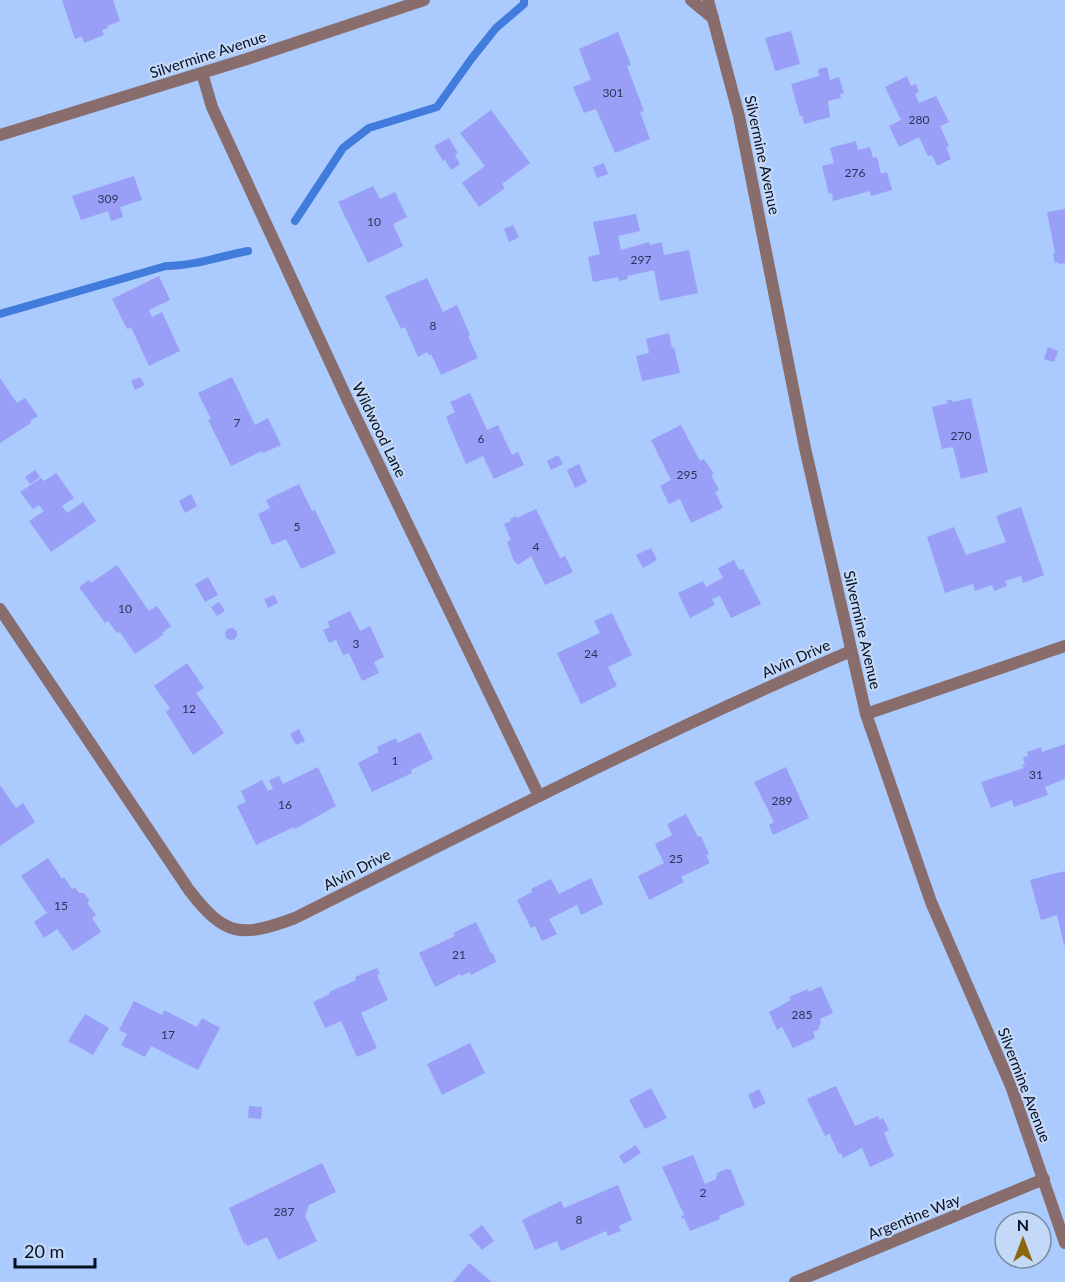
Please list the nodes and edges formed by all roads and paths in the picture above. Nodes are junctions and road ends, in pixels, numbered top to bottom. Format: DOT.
graph roads {
  1 [pos="424,0"];
  2 [pos="691,0"];
  3 [pos="708,0"];
  4 [pos="713,18"];
  5 [pos="202,73"];
  6 [pos="0,135"];
  7 [pos="0,609"];
  8 [pos="1065,646"];
  9 [pos="851,651"];
  10 [pos="866,714"];
  11 [pos="539,796"];
  12 [pos="1044,1179"];
  13 [pos="1065,1243"];
  14 [pos="795,1282"];
  1 -- 5 [label="street, Silvermine Avenue"];
  2 -- 4 [label="street"];
  3 -- 4 [label="street, Silvermine Avenue"];
  4 -- 9 [label="street, Silvermine Avenue"];
  5 -- 6 [label="street, Silvermine Avenue"];
  5 -- 11 [label="street, Wildwood Lane"];
  7 -- 11 [label="street, Alvin Drive"];
  8 -- 10 [label="street"];
  9 -- 10 [label="street, Silvermine Avenue"];
  9 -- 11 [label="street, Alvin Drive"];
  10 -- 12 [label="street, Silvermine Avenue"];
  12 -- 13 [label="street, Silvermine Avenue"];
  12 -- 14 [label="street, Argentine Way"];
}
